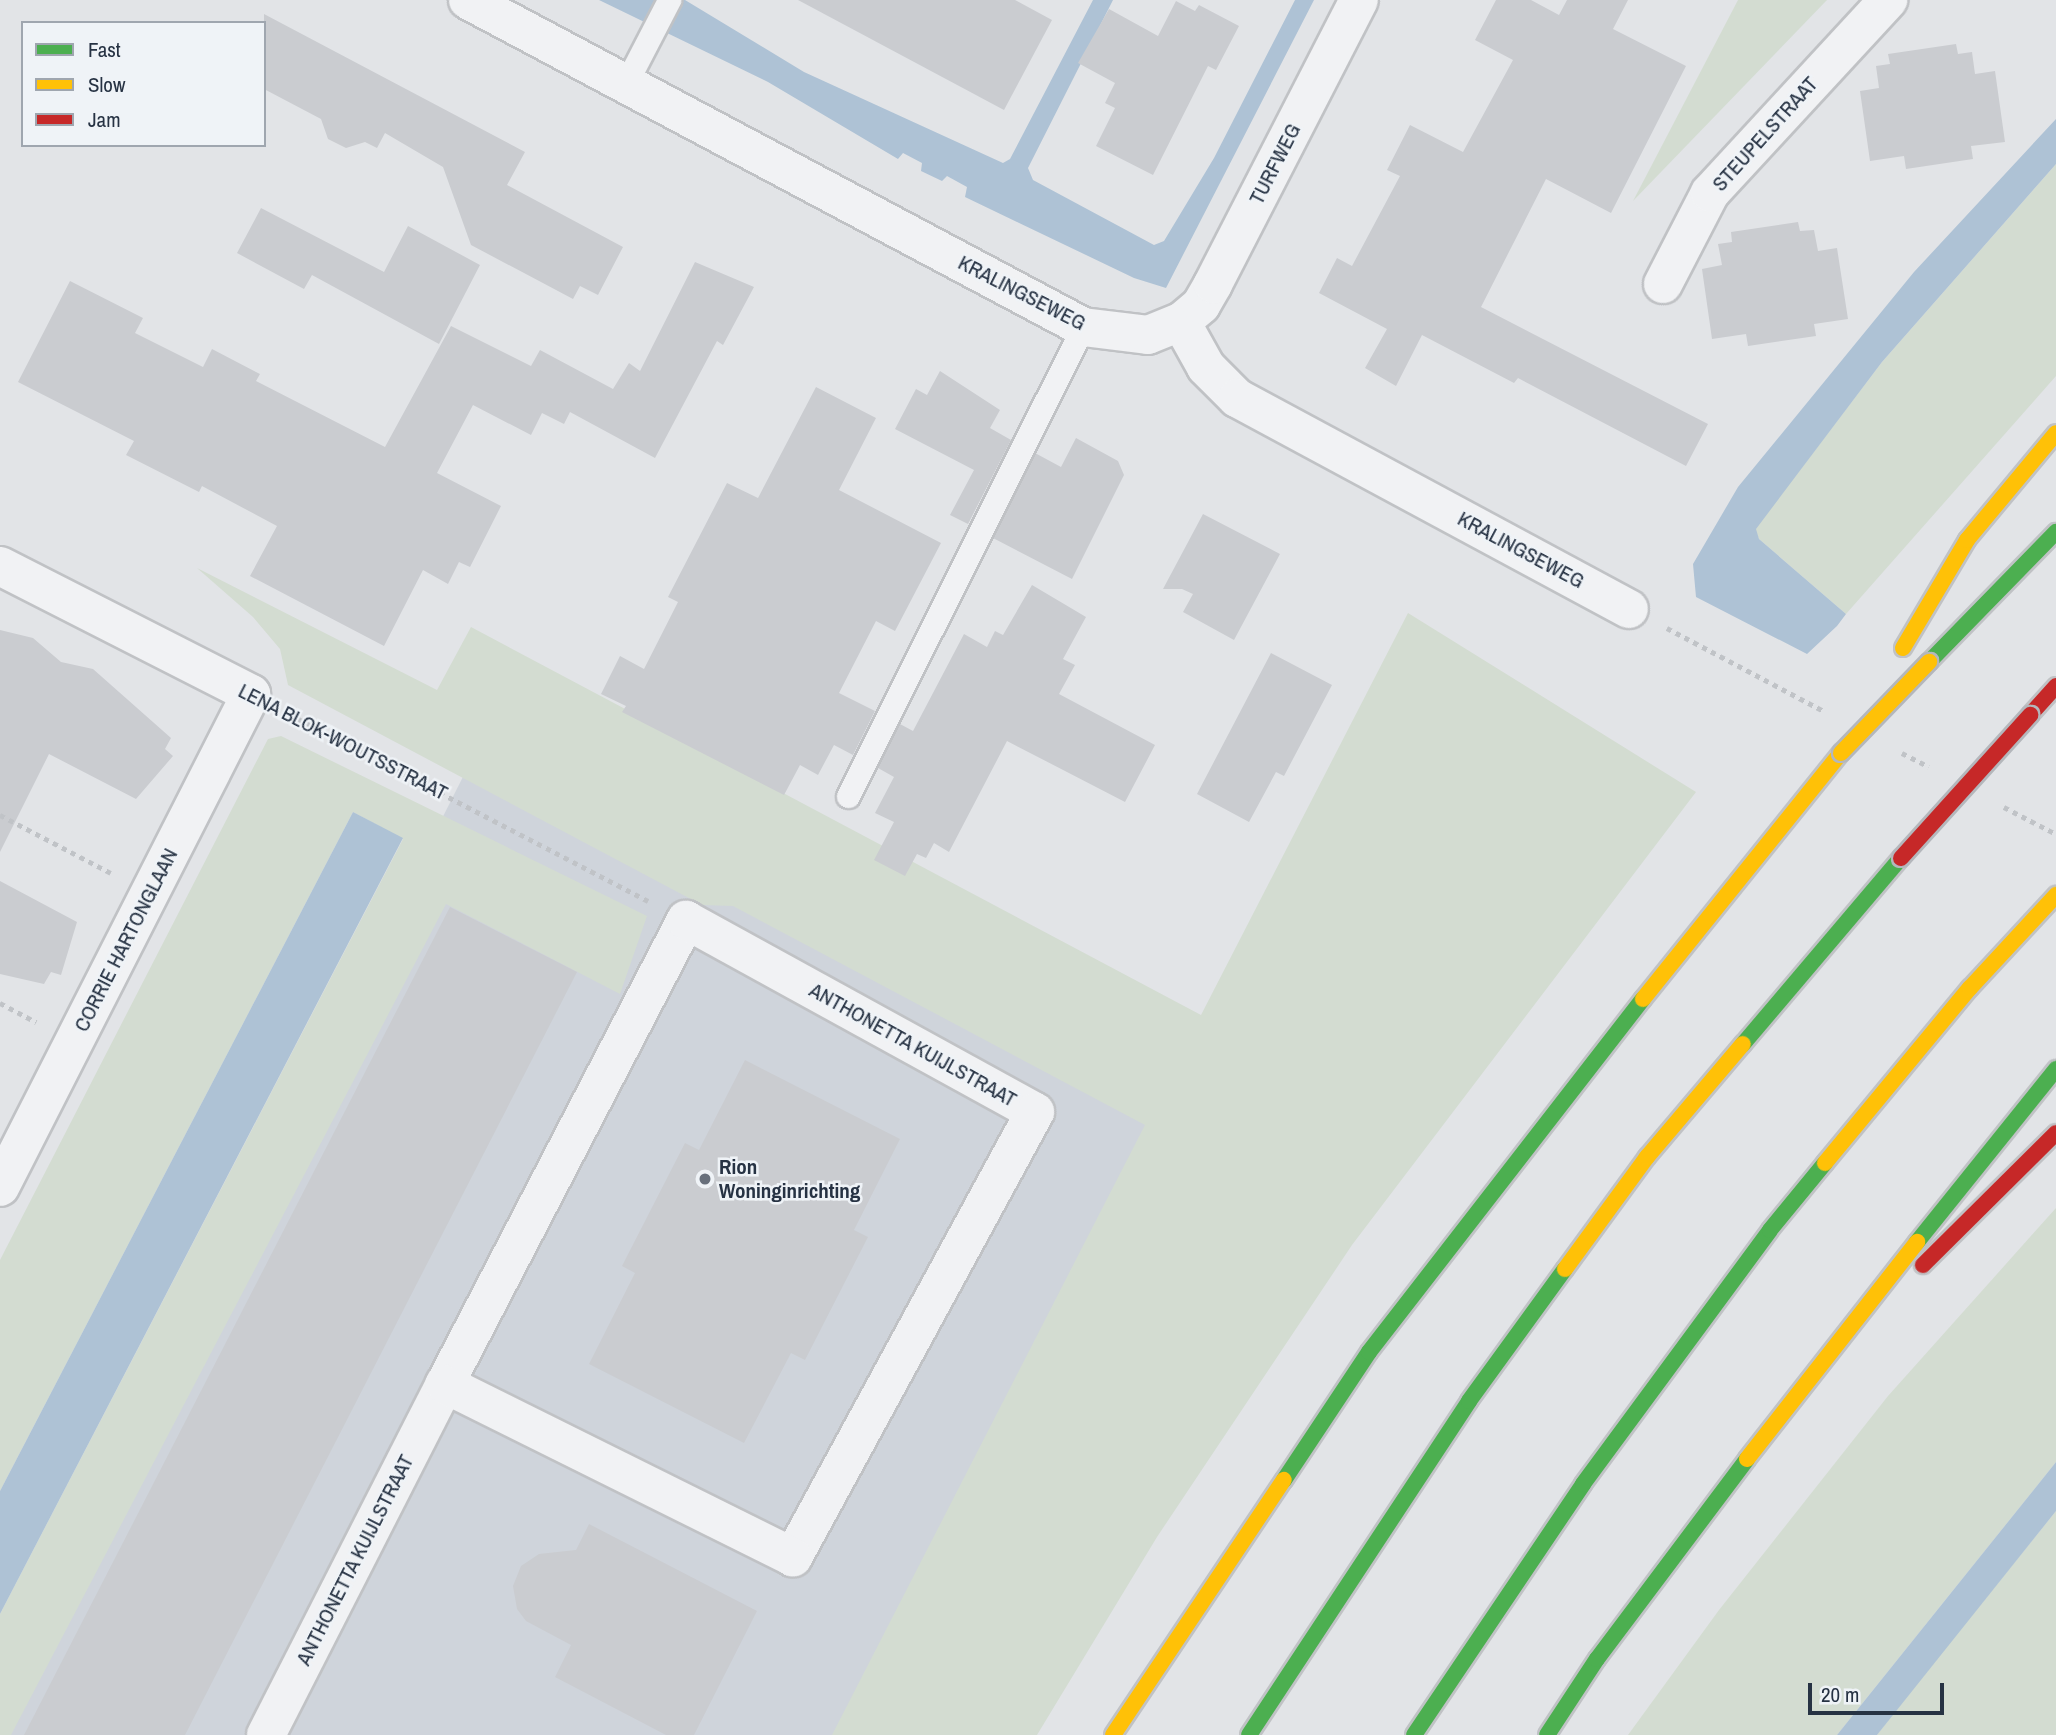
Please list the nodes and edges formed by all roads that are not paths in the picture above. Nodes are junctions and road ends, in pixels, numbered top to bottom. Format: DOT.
graph roads {
  1 [pos="468,0"];
  2 [pos="669,0"];
  3 [pos="1359,0"];
  4 [pos="1888,0"];
  5 [pos="625,85"];
  6 [pos="1662,284"];
  7 [pos="1181,322"];
  8 [pos="1083,327"];
  9 [pos="2056,433"];
  10 [pos="2056,532"];
  11 [pos="0,566"];
  12 [pos="1629,609"];
  13 [pos="1900,654"];
  14 [pos="1883,683"];
  15 [pos="2056,686"];
  16 [pos="251,694"];
  17 [pos="1841,753"];
  18 [pos="848,796"];
  19 [pos="2056,895"];
  20 [pos="2056,1069"];
  21 [pos="2056,1133"];
  22 [pos="0,1187"];
  23 [pos="1804,1382"];
  24 [pos="445,1384"];
  25 [pos="266,1735"];
  26 [pos="1113,1735"];
  27 [pos="1249,1735"];
  28 [pos="1414,1735"];
  29 [pos="1547,1735"];
  1 -- 5 [label="street, KRALINGSEWEG"];
  2 -- 5 [label="lane"];
  3 -- 7 [label="street, TURFWEG"];
  4 -- 6 [label="street, STEUPELSTRAAT"];
  5 -- 8 [label="street, KRALINGSEWEG"];
  7 -- 8 [label="street, KRALINGSEWEG"];
  7 -- 12 [label="street, KRALINGSEWEG"];
  8 -- 18 [label="lane"];
  9 -- 13 [label="highway"];
  10 -- 17 [label="highway, bridge"];
  11 -- 16 [label="street, LENA BLOK-WOUTSSTRAAT"];
  14 -- 17 [label="highway, bridge"];
  15 -- 27 [label="highway, bridge"];
  16 -- 22 [label="street, CORRIE HARTONGLAAN"];
  17 -- 26 [label="highway"];
  19 -- 28 [label="highway"];
  20 -- 23 [label="highway"];
  21 -- 23 [label="highway"];
  23 -- 29 [label="highway"];
  24 -- 24 [label="street, ANTHONETTA KUIJLSTRAAT"];
  24 -- 25 [label="street, ANTHONETTA KUIJLSTRAAT"];
}
